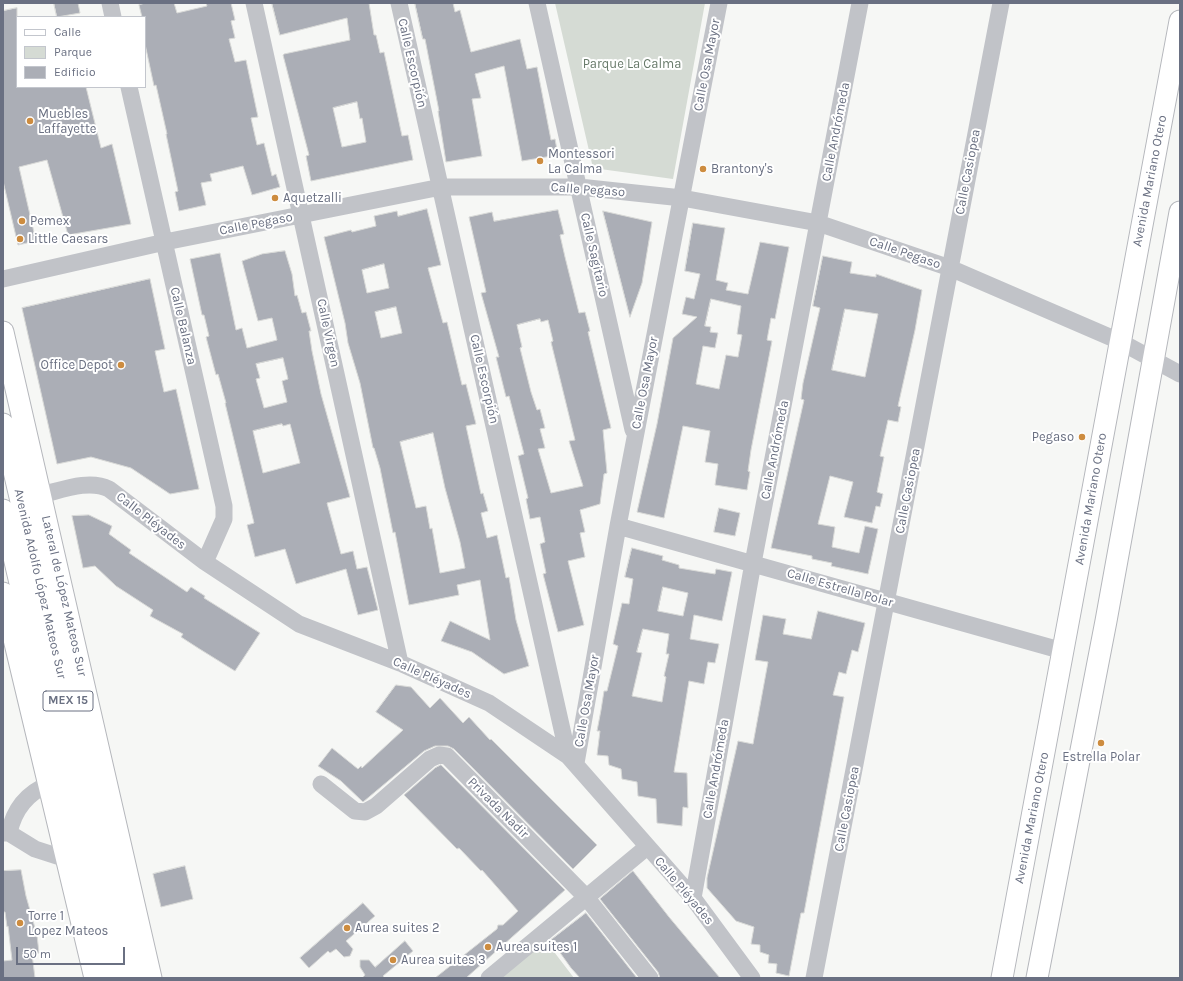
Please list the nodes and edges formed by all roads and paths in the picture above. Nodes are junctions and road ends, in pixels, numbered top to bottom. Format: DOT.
graph roads {
  1 [pos="110,3"];
  2 [pos="254,3"];
  3 [pos="399,3"];
  4 [pos="538,3"];
  5 [pos="719,3"];
  6 [pos="860,3"];
  7 [pos="1001,3"];
  8 [pos="113,16"];
  9 [pos="1180,21"];
  10 [pos="129,88"];
  11 [pos="441,187"];
  12 [pos="579,187"];
  13 [pos="682,198"];
  14 [pos="1180,212"];
  15 [pos="302,215"];
  16 [pos="818,223"];
  17 [pos="165,242"];
  18 [pos="950,268"];
  19 [pos="3,279"];
  20 [pos="3,332"];
  21 [pos="1120,341"];
  22 [pos="1153,360"];
  23 [pos="1180,374"];
  24 [pos="3,424"];
  25 [pos="635,437"];
  26 [pos="41,495"];
  27 [pos="3,510"];
  28 [pos="618,526"];
  29 [pos="205,562"];
  30 [pos="753,563"];
  31 [pos="3,593"];
  32 [pos="887,601"];
  33 [pos="1063,651"];
  34 [pos="400,663"];
  35 [pos="90,713"];
  36 [pos="572,759"];
  37 [pos="49,784"];
  38 [pos="321,784"];
  39 [pos="88,788"];
  40 [pos="6,833"];
  41 [pos="647,847"];
  42 [pos="66,859"];
  43 [pos="586,897"];
  44 [pos="693,898"];
  45 [pos="84,930"];
  46 [pos="95,978"];
  47 [pos="106,978"];
  48 [pos="112,978"];
  49 [pos="132,978"];
  50 [pos="151,978"];
  51 [pos="489,978"];
  52 [pos="650,978"];
  53 [pos="752,978"];
  54 [pos="814,978"];
  55 [pos="1002,978"];
  56 [pos="1037,978"];
  1 -- 8 [label="street"];
  2 -- 15 [label="street, Calle Virgen"];
  3 -- 11 [label="street, Calle Escorpión"];
  4 -- 12 [label="street, Calle Sagitario"];
  5 -- 13 [label="street, Calle Osa Mayor"];
  6 -- 16 [label="street, Calle Andrómeda"];
  7 -- 18 [label="street, Calle Casiopea"];
  9 -- 21 [label="main road, Avenida Mariano Otero"];
  10 -- 17 [label="street, Calle Balanza"];
  11 -- 12 [label="street, Calle Pegaso"];
  11 -- 15 [label="street, Calle Pegaso"];
  11 -- 36 [label="street, Calle Escorpión"];
  12 -- 13 [label="street, Calle Pegaso"];
  12 -- 25 [label="street, Calle Sagitario"];
  13 -- 16 [label="street, Calle Pegaso"];
  13 -- 25 [label="street, Calle Osa Mayor"];
  14 -- 22 [label="main road"];
  15 -- 17 [label="street, Calle Pegaso"];
  15 -- 34 [label="street, Calle Virgen"];
  16 -- 18 [label="street, Calle Pegaso"];
  16 -- 30 [label="street, Calle Andrómeda"];
  17 -- 19 [label="street, Calle Pegaso"];
  17 -- 29 [label="street, Calle Balanza"];
  18 -- 21 [label="street, Calle Pegaso"];
  18 -- 32 [label="street, Calle Casiopea"];
  20 -- 26 [label="main road, Lateral de López Mateos Sur"];
  21 -- 22 [label="street, Calle Pegaso"];
  21 -- 33 [label="main road, Avenida Mariano Otero"];
  22 -- 23 [label="street, Calle Pegaso"];
  22 -- 56 [label="main road"];
  24 -- 39 [label="main road, Avenida Adolfo López Mateos Sur / MEX 15"];
  25 -- 28 [label="street, Calle Osa Mayor"];
  26 -- 29 [label="street, Calle Pléyades"];
  26 -- 35 [label="main road, Lateral de López Mateos Sur"];
  27 -- 48 [label="main road, Avenida Adolfo López Mateos Sur / MEX 15"];
  28 -- 30 [label="street, Calle Estrella Polar"];
  28 -- 36 [label="street, Calle Osa Mayor"];
  29 -- 34 [label="street, Calle Pléyades"];
  30 -- 32 [label="street, Calle Estrella Polar"];
  30 -- 44 [label="street, Calle Andrómeda"];
  31 -- 37 [label="main road"];
  32 -- 33 [label="street, Calle Estrella Polar"];
  32 -- 54 [label="street, Calle Casiopea"];
  33 -- 55 [label="main road, Avenida Mariano Otero"];
  34 -- 36 [label="street, Calle Pléyades"];
  35 -- 39 [label="main road"];
  35 -- 50 [label="main road, Lateral de López Mateos Sur"];
  36 -- 41 [label="street, Calle Pléyades"];
  37 -- 40 [label="street"];
  37 -- 42 [label="main road"];
  38 -- 43 [label="street, Privada Nadir"];
  39 -- 49 [label="main road, Avenida Adolfo López Mateos Sur / MEX 15"];
  40 -- 42 [label="street"];
  41 -- 43 [label="street"];
  41 -- 44 [label="street, Calle Pléyades"];
  42 -- 45 [label="main road"];
  43 -- 51 [label="street"];
  43 -- 52 [label="street, Privada Nadir"];
  44 -- 53 [label="street, Calle Pléyades"];
  45 -- 46 [label="main road"];
  45 -- 47 [label="main road"];
}
